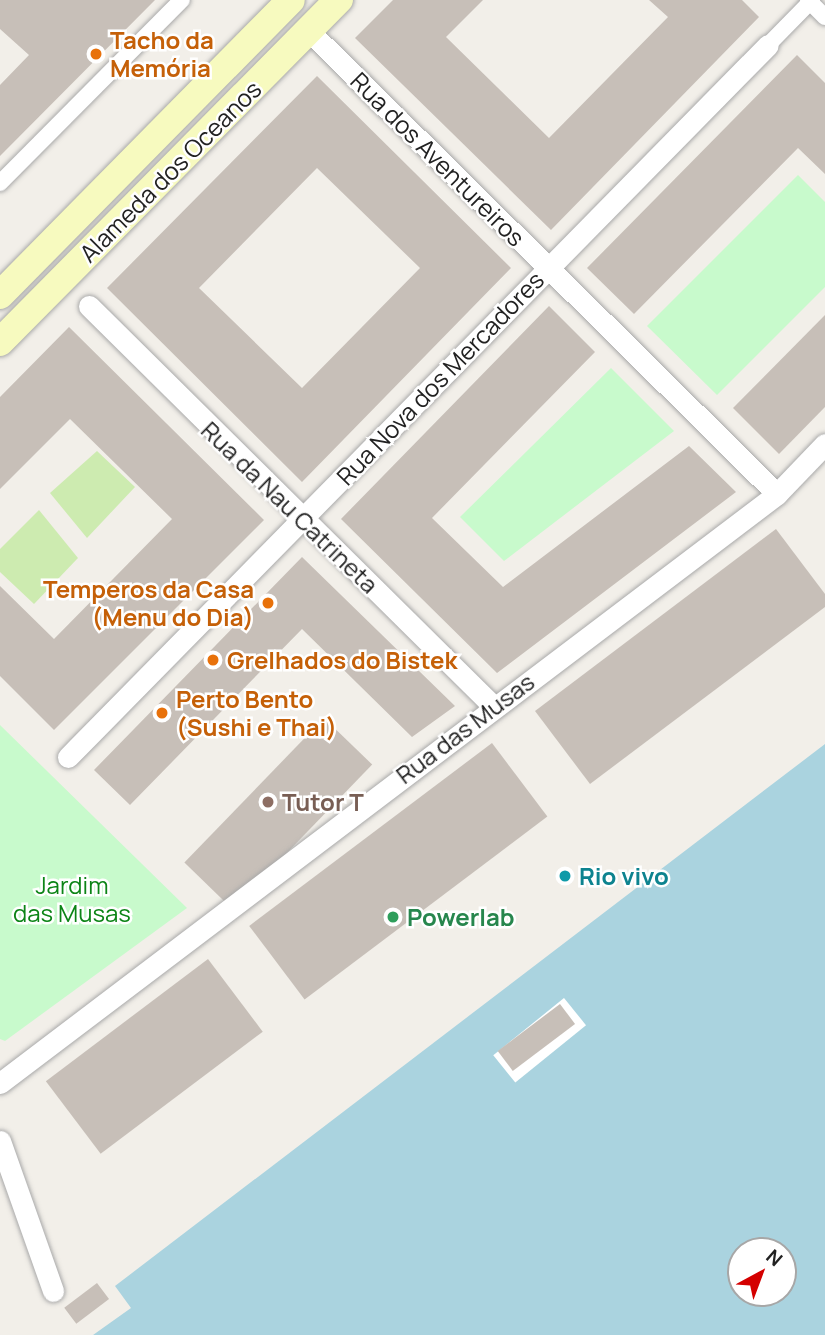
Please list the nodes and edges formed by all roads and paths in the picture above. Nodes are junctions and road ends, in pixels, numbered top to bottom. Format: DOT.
graph roads {
  1 [pos="182,0"];
  2 [pos="291,0"];
  3 [pos="339,0"];
  4 [pos="810,1"];
  5 [pos="825,17"];
  6 [pos="309,32"];
  7 [pos="768,45"];
  8 [pos="0,183"];
  9 [pos="547,267"];
  10 [pos="0,295"];
  11 [pos="89,306"];
  12 [pos="0,342"];
  13 [pos="825,444"];
  14 [pos="777,494"];
  15 [pos="303,519"];
  16 [pos="493,706"];
  17 [pos="68,757"];
  18 [pos="0,1083"];
  19 [pos="0,1141"];
  20 [pos="53,1291"];
  1 -- 8 [label="street"];
  2 -- 10 [label="main road, Alameda dos Oceanos"];
  3 -- 6 [label="main road, Alameda dos Oceanos"];
  4 -- 5 [label="street"];
  4 -- 7 [label="street, Rua Nova dos Mercadores"];
  6 -- 9 [label="street, Rua dos Aventureiros"];
  6 -- 12 [label="main road, Alameda dos Oceanos"];
  7 -- 9 [label="street, Rua Nova dos Mercadores"];
  9 -- 14 [label="street, Rua dos Aventureiros"];
  9 -- 15 [label="street, Rua Nova dos Mercadores"];
  11 -- 15 [label="street, Rua da Nau Catrineta"];
  13 -- 14 [label="street, Rua das Musas"];
  14 -- 16 [label="street, Rua das Musas"];
  15 -- 16 [label="street, Rua da Nau Catrineta"];
  15 -- 17 [label="street, Rua Nova dos Mercadores"];
  16 -- 18 [label="street, Rua das Musas"];
  19 -- 20 [label="street"];
}
